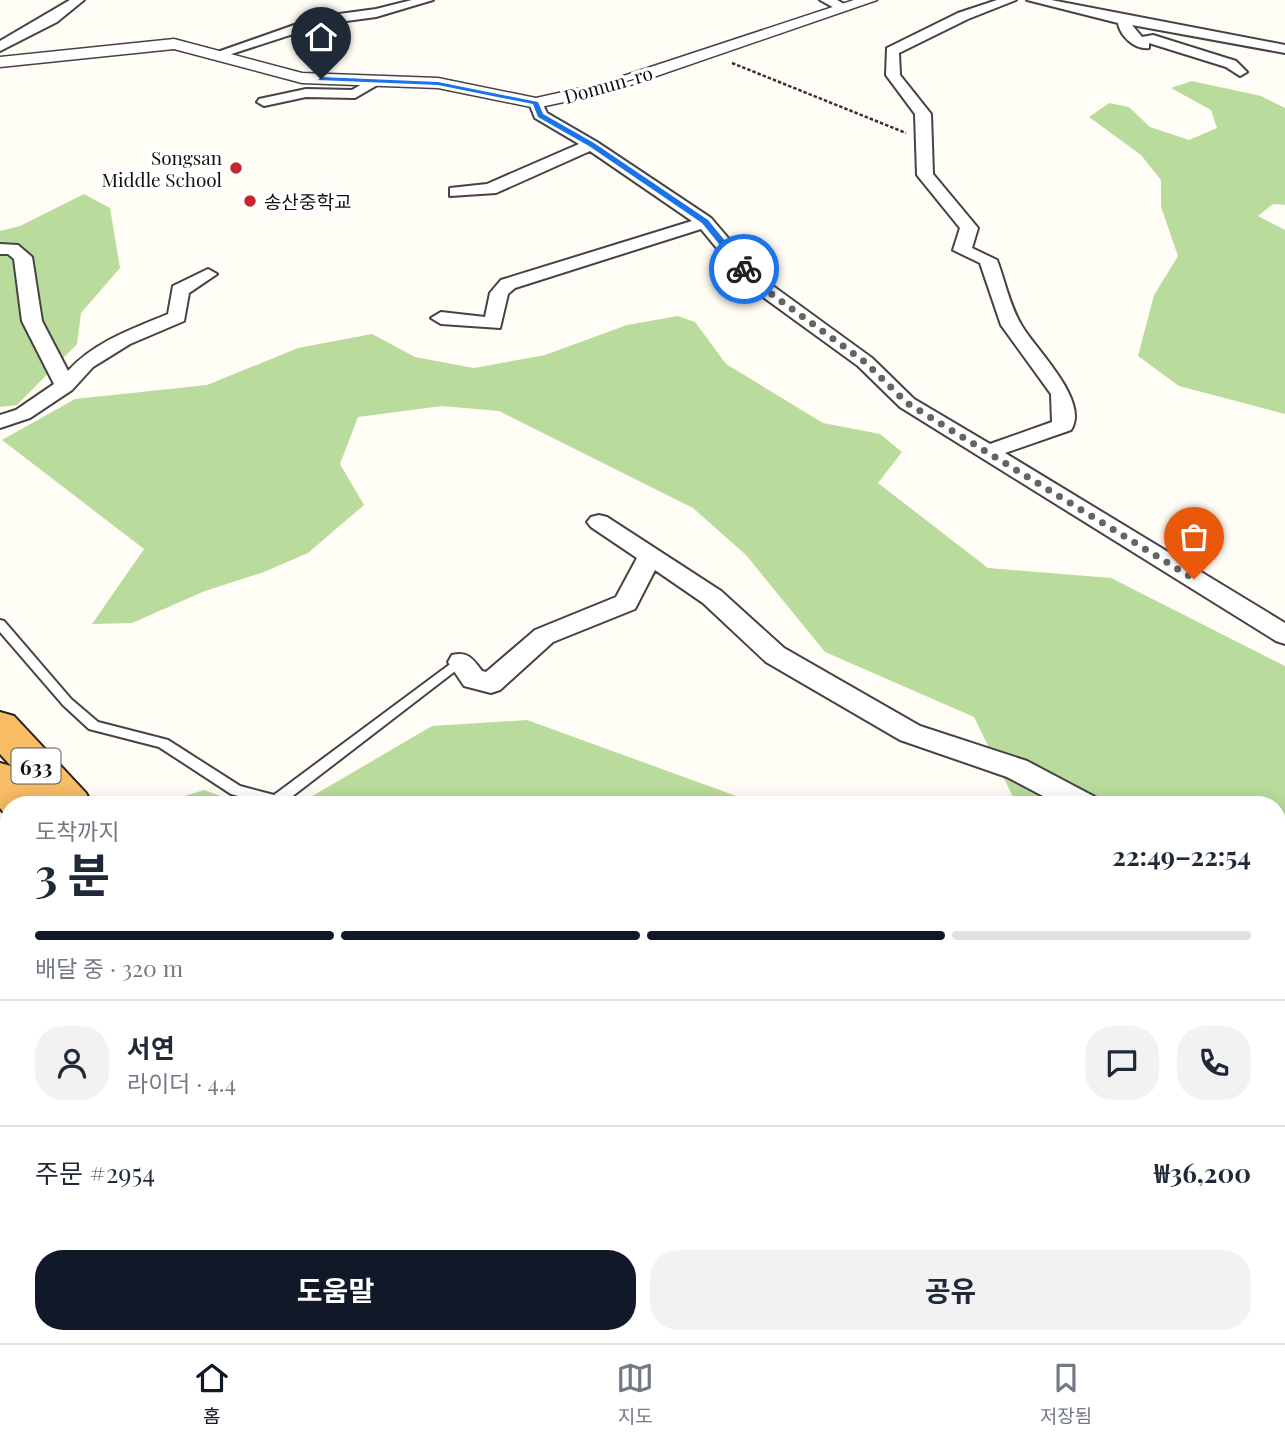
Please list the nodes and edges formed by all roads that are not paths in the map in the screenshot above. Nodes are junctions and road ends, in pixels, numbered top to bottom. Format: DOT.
graph roads {
  1 [pos="78,0"];
  2 [pos="428,0"];
  3 [pos="826,0"];
  4 [pos="869,0"];
  5 [pos="1010,0"];
  6 [pos="1033,0"];
  7 [pos="845,8"];
  8 [pos="1125,26"];
  9 [pos="1144,45"];
  10 [pos="0,47"];
  11 [pos="1285,49"];
  12 [pos="216,55"];
  13 [pos="0,62"];
  14 [pos="1240,72"];
  15 [pos="373,81"];
  16 [pos="264,102"];
  17 [pos="536,103"];
  18 [pos="591,145"];
  19 [pos="456,192"];
  20 [pos="705,222"];
  21 [pos="0,250"];
  22 [pos="208,274"];
  23 [pos="441,317"];
  24 [pos="65,386"];
  25 [pos="0,422"];
  26 [pos="988,452"];
  27 [pos="599,522"];
  28 [pos="650,555"];
  29 [pos="0,624"];
  30 [pos="1285,635"];
  31 [pos="461,662"];
  32 [pos="0,727"];
  33 [pos="0,779"];
  34 [pos="14,796"];
  35 [pos="63,796"];
  36 [pos="258,796"];
  37 [pos="283,796"];
  38 [pos="1068,796"];
  1 -- 10 [label="street"];
  2 -- 12 [label="street"];
  3 -- 7 [label="street"];
  4 -- 7 [label="street, Domun-ro"];
  5 -- 26 [label="street"];
  6 -- 8 [label="street"];
  7 -- 17 [label="street, Domun-ro"];
  8 -- 9 [label="street"];
  8 -- 11 [label="street"];
  8 -- 14 [label="street"];
  12 -- 13 [label="street, Domun-ro"];
  12 -- 15 [label="street, Domun-ro"];
  15 -- 16 [label="street"];
  15 -- 17 [label="street, Domun-ro"];
  17 -- 18 [label="street"];
  18 -- 19 [label="street"];
  18 -- 20 [label="street"];
  20 -- 23 [label="street"];
  20 -- 26 [label="street"];
  21 -- 24 [label="street"];
  22 -- 24 [label="street"];
  24 -- 25 [label="street"];
  26 -- 30 [label="street"];
  27 -- 28 [label="street"];
  28 -- 31 [label="street"];
  28 -- 38 [label="street"];
  29 -- 36 [label="lane"];
  31 -- 37 [label="lane"];
  32 -- 35 [label="highway, 633"];
  33 -- 34 [label="highway, 633"];
}
